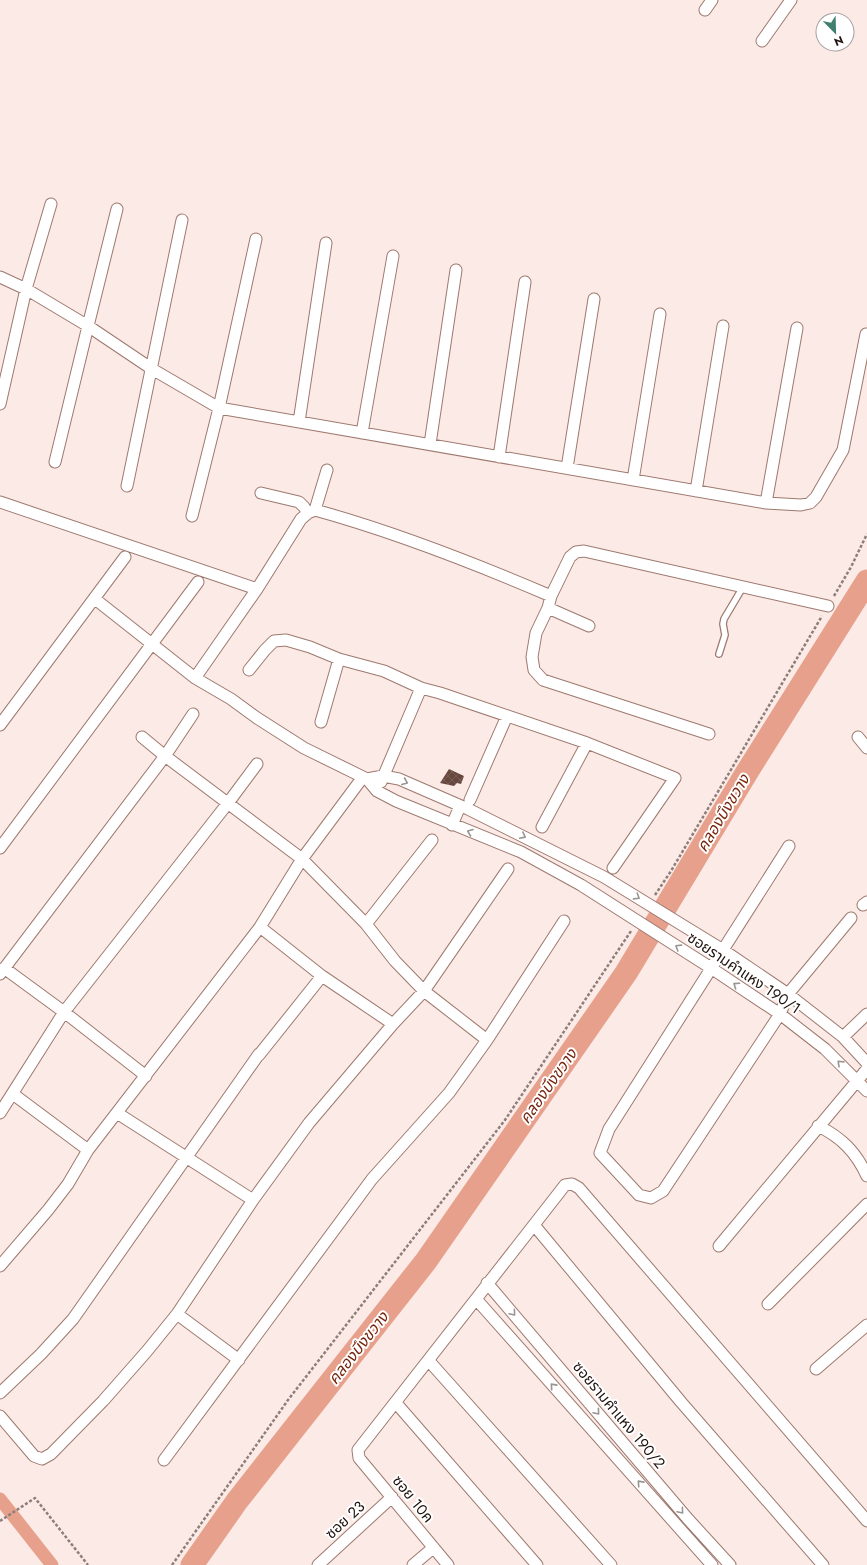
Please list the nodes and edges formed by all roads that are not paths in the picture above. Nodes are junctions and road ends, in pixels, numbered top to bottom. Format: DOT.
graph roads {
  1 [pos="712,0"];
  2 [pos="791,0"];
  3 [pos="705,10"];
  4 [pos="762,41"];
  5 [pos="51,204"];
  6 [pos="118,209"];
  7 [pos="182,220"];
  8 [pos="256,239"];
  9 [pos="326,243"];
  10 [pos="393,256"];
  11 [pos="456,270"];
  12 [pos="0,278"];
  13 [pos="525,282"];
  14 [pos="26,289"];
  15 [pos="594,299"];
  16 [pos="660,314"];
  17 [pos="88,326"];
  18 [pos="723,326"];
  19 [pos="797,328"];
  20 [pos="866,334"];
  21 [pos="152,369"];
  22 [pos="0,404"];
  23 [pos="219,408"];
  24 [pos="299,422"];
  25 [pos="362,433"];
  26 [pos="430,444"];
  27 [pos="499,457"];
  28 [pos="55,462"];
  29 [pos="568,468"];
  30 [pos="327,470"];
  31 [pos="633,480"];
  32 [pos="127,486"];
  33 [pos="696,491"];
  34 [pos="261,493"];
  35 [pos="0,502"];
  36 [pos="766,503"];
  37 [pos="311,512"];
  38 [pos="192,516"];
  39 [pos="125,556"];
  40 [pos="198,582"];
  41 [pos="743,587"];
  42 [pos="257,589"];
  43 [pos="551,596"];
  44 [pos="95,599"];
  45 [pos="828,606"];
  46 [pos="548,608"];
  47 [pos="589,626"];
  48 [pos="152,643"];
  49 [pos="719,654"];
  50 [pos="340,659"];
  51 [pos="249,670"];
  52 [pos="195,678"];
  53 [pos="420,688"];
  54 [pos="193,714"];
  55 [pos="507,716"];
  56 [pos="321,722"];
  57 [pos="0,725"];
  58 [pos="708,734"];
  59 [pos="142,737"];
  60 [pos="858,737"];
  61 [pos="587,743"];
  62 [pos="867,748"];
  63 [pos="165,756"];
  64 [pos="257,764"];
  65 [pos="383,776"];
  66 [pos="365,778"];
  67 [pos="377,791"];
  68 [pos="470,800"];
  69 [pos="228,803"];
  70 [pos="460,806"];
  71 [pos="452,825"];
  72 [pos="542,827"];
  73 [pos="432,840"];
  74 [pos="789,846"];
  75 [pos="0,848"];
  76 [pos="302,858"];
  77 [pos="613,868"];
  78 [pos="508,869"];
  79 [pos="593,871"];
  80 [pos="581,885"];
  81 [pos="851,918"];
  82 [pos="564,921"];
  83 [pos="366,924"];
  84 [pos="260,927"];
  85 [pos="723,950"];
  86 [pos="711,968"];
  87 [pos="2,971"];
  88 [pos="322,976"];
  89 [pos="424,991"];
  90 [pos="788,994"];
  91 [pos="64,1012"];
  92 [pos="780,1014"];
  93 [pos="867,1014"];
  94 [pos="393,1024"];
  95 [pos="843,1036"];
  96 [pos="488,1040"];
  97 [pos="867,1063"];
  98 [pos="867,1069"];
  99 [pos="146,1076"];
  100 [pos="857,1080"];
  101 [pos="867,1091"];
  102 [pos="13,1094"];
  103 [pos="0,1113"];
  104 [pos="117,1113"];
  105 [pos="818,1126"];
  106 [pos="88,1150"];
  107 [pos="188,1158"];
  108 [pos="867,1176"];
  109 [pos="253,1200"];
  110 [pos="867,1204"];
  111 [pos="534,1225"];
  112 [pos="719,1246"];
  113 [pos="0,1266"];
  114 [pos="488,1283"];
  115 [pos="476,1299"];
  116 [pos="768,1304"];
  117 [pos="177,1314"];
  118 [pos="867,1325"];
  119 [pos="239,1360"];
  120 [pos="429,1360"];
  121 [pos="816,1369"];
  122 [pos="0,1393"];
  123 [pos="396,1403"];
  124 [pos="0,1416"];
  125 [pos="164,1460"];
  126 [pos="392,1497"];
  127 [pos="867,1520"];
  128 [pos="433,1548"];
  129 [pos="318,1565"];
  130 [pos="413,1565"];
  131 [pos="448,1565"];
  132 [pos="536,1565"];
  133 [pos="611,1565"];
  134 [pos="712,1565"];
  135 [pos="730,1565"];
  136 [pos="823,1565"];
  1 -- 3 [label="street"];
  2 -- 4 [label="street"];
  5 -- 14 [label="street"];
  6 -- 17 [label="street"];
  7 -- 21 [label="street"];
  8 -- 23 [label="street"];
  9 -- 24 [label="street"];
  10 -- 25 [label="street"];
  11 -- 26 [label="street"];
  12 -- 14 [label="street"];
  13 -- 27 [label="street"];
  14 -- 17 [label="street"];
  14 -- 22 [label="street"];
  15 -- 29 [label="street"];
  16 -- 31 [label="street"];
  17 -- 21 [label="street"];
  17 -- 28 [label="street"];
  18 -- 33 [label="street"];
  19 -- 36 [label="street"];
  20 -- 36 [label="street"];
  21 -- 23 [label="street"];
  21 -- 32 [label="street"];
  23 -- 24 [label="street"];
  23 -- 38 [label="street"];
  24 -- 25 [label="street"];
  25 -- 26 [label="street"];
  26 -- 27 [label="street"];
  27 -- 29 [label="street"];
  29 -- 31 [label="street"];
  30 -- 37 [label="street"];
  31 -- 33 [label="street"];
  33 -- 36 [label="street"];
  34 -- 37 [label="street"];
  35 -- 42 [label="street"];
  37 -- 42 [label="street"];
  37 -- 43 [label="street"];
  39 -- 44 [label="street"];
  40 -- 48 [label="street"];
  41 -- 43 [label="street"];
  41 -- 45 [label="street"];
  41 -- 49 [label="lane"];
  42 -- 52 [label="street"];
  43 -- 46 [label="street"];
  44 -- 48 [label="street"];
  44 -- 57 [label="street"];
  46 -- 47 [label="street"];
  46 -- 58 [label="street"];
  48 -- 52 [label="street"];
  48 -- 75 [label="street"];
  50 -- 51 [label="street"];
  50 -- 53 [label="street"];
  50 -- 56 [label="street"];
  52 -- 66 [label="street"];
  53 -- 55 [label="street"];
  53 -- 65 [label="street"];
  54 -- 63 [label="street"];
  55 -- 61 [label="street"];
  55 -- 68 [label="street"];
  59 -- 63 [label="street"];
  60 -- 62 [label="street"];
  61 -- 72 [label="street"];
  61 -- 77 [label="street"];
  63 -- 69 [label="street"];
  63 -- 87 [label="street"];
  64 -- 69 [label="street"];
  65 -- 66 [label="street"];
  65 -- 67 [label="street"];
  65 -- 70 [label="street, ซอยรามคำแหง 190/1, one-way"];
  66 -- 67 [label="street"];
  66 -- 76 [label="street"];
  67 -- 71 [label="street, ซอยรามคำแหง 190/1"];
  69 -- 76 [label="street"];
  69 -- 91 [label="street"];
  70 -- 71 [label="street"];
  70 -- 79 [label="street, ซอยรามคำแหง 190/1, one-way"];
  80 -- 71 [label="street, ซอยรามคำแหง 190/1, one-way"];
  73 -- 83 [label="street"];
  74 -- 85 [label="street"];
  76 -- 83 [label="street"];
  76 -- 84 [label="street"];
  78 -- 89 [label="street"];
  79 -- 80 [label="street"];
  79 -- 85 [label="street, ซอยรามคำแหง 190/1, one-way"];
  86 -- 80 [label="street, ซอยรามคำแหง 190/1, one-way"];
  81 -- 90 [label="street"];
  82 -- 96 [label="street"];
  83 -- 89 [label="street"];
  84 -- 88 [label="street"];
  84 -- 99 [label="street"];
  85 -- 86 [label="street"];
  85 -- 90 [label="street, ซอยรามคำแหง 190/1"];
  92 -- 86 [label="street, ซอยรามคำแหง 190/1, one-way"];
  86 -- 92 [label="street"];
  87 -- 91 [label="street"];
  88 -- 94 [label="street"];
  88 -- 107 [label="street"];
  89 -- 94 [label="street"];
  89 -- 96 [label="street"];
  90 -- 92 [label="street"];
  90 -- 95 [label="street, ซอยรามคำแหง 190/1"];
  91 -- 99 [label="street"];
  91 -- 102 [label="street"];
  100 -- 92 [label="street, ซอยรามคำแหง 190/1, one-way"];
  93 -- 95 [label="street"];
  94 -- 109 [label="street"];
  95 -- 97 [label="street, ซอยรามคำแหง 190/1"];
  96 -- 119 [label="street"];
  98 -- 100 [label="street"];
  99 -- 104 [label="street"];
  100 -- 101 [label="street, ซอยรามคำแหง 190/1"];
  100 -- 105 [label="street"];
  102 -- 103 [label="street"];
  102 -- 106 [label="street"];
  104 -- 106 [label="street"];
  104 -- 107 [label="street"];
  105 -- 108 [label="street"];
  105 -- 112 [label="street"];
  106 -- 113 [label="street"];
  107 -- 109 [label="street"];
  107 -- 122 [label="street"];
  109 -- 117 [label="street"];
  110 -- 116 [label="street"];
  111 -- 114 [label="street"];
  111 -- 127 [label="street"];
  111 -- 136 [label="street"];
  114 -- 115 [label="street"];
  114 -- 135 [label="street, ซอยรามคำแหง 190/2, one-way"];
  115 -- 120 [label="street"];
  134 -- 115 [label="street, ซอยรามคำแหง 190/2, one-way"];
  117 -- 119 [label="street"];
  117 -- 124 [label="street"];
  118 -- 121 [label="street"];
  119 -- 125 [label="street"];
  120 -- 123 [label="street"];
  120 -- 133 [label="street"];
  123 -- 126 [label="street, ซอย 10ค"];
  123 -- 132 [label="street"];
  126 -- 128 [label="street, ซอย 10ค"];
  126 -- 129 [label="street, ซอย 23"];
  128 -- 130 [label="street"];
  128 -- 131 [label="street, ซอย 10ค"];
}
